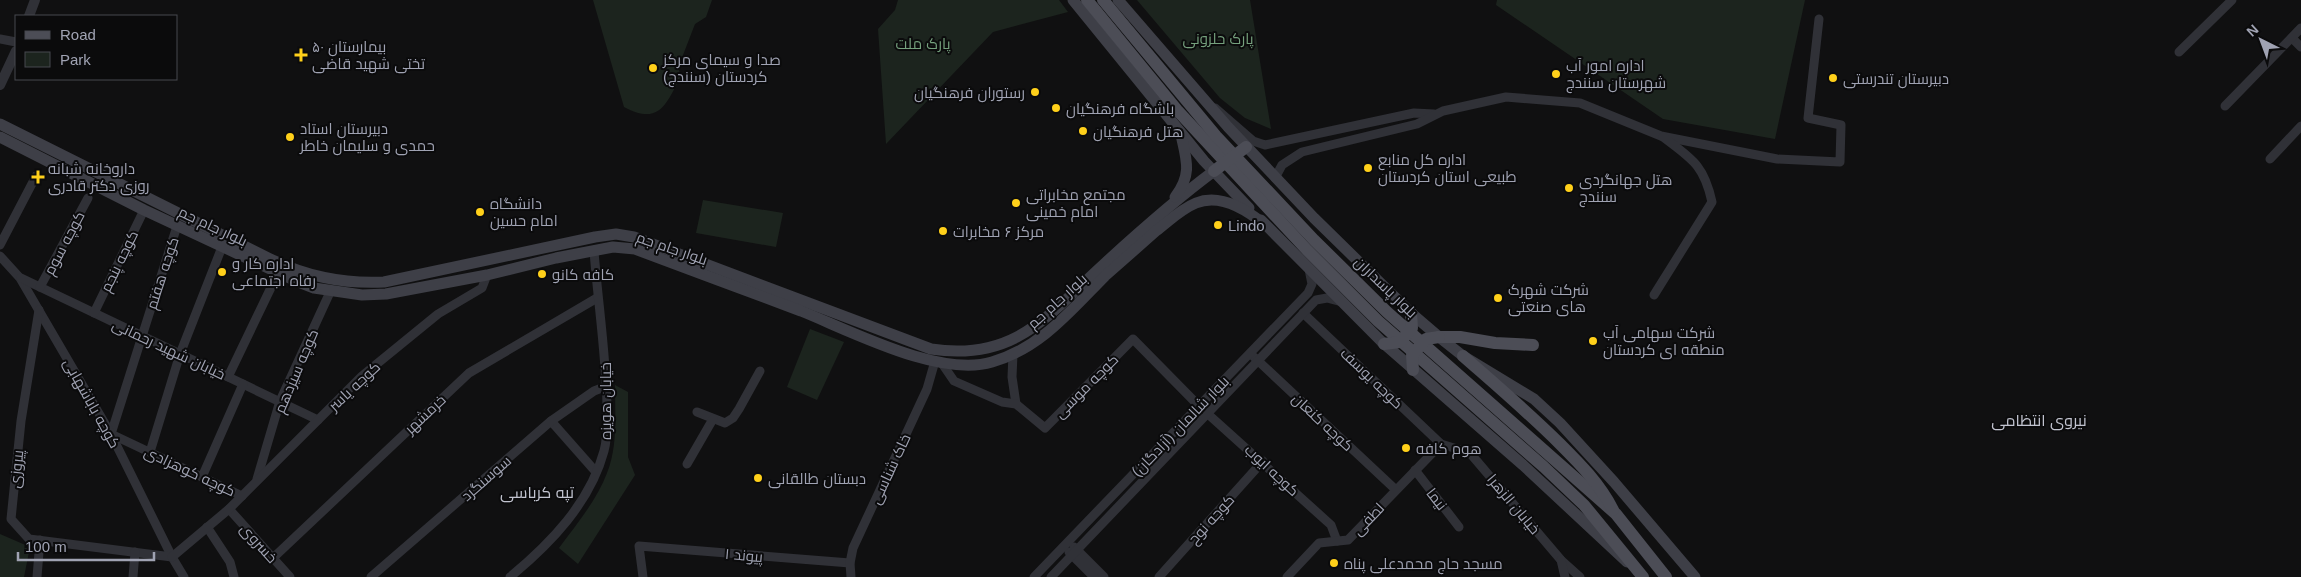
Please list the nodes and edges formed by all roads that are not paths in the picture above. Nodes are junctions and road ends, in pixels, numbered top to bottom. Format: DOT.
graph roads {
  1 [pos="35,0"];
  2 [pos="1073,0"];
  3 [pos="1087,0"];
  4 [pos="1103,0"];
  5 [pos="1118,0"];
  6 [pos="2232,0"];
  7 [pos="30,15"];
  8 [pos="1819,19"];
  9 [pos="2301,28"];
  10 [pos="2292,38"];
  11 [pos="0,39"];
  12 [pos="15,42"];
  13 [pos="2301,48"];
  14 [pos="2179,52"];
  15 [pos="15,53"];
  16 [pos="0,85"];
  17 [pos="1207,103"];
  18 [pos="2225,106"];
  19 [pos="1434,114"];
  20 [pos="0,124"];
  21 [pos="2301,126"];
  22 [pos="1342,129"];
  23 [pos="1180,131"];
  24 [pos="1661,136"];
  25 [pos="0,137"];
  26 [pos="1345,141"];
  27 [pos="1246,147"];
  28 [pos="2270,159"];
  29 [pos="1214,171"];
  30 [pos="36,176"];
  31 [pos="1275,178"];
  32 [pos="88,198"];
  33 [pos="1166,209"];
  34 [pos="144,210"];
  35 [pos="182,214"];
  36 [pos="1265,224"];
  37 [pos="177,226"];
  38 [pos="0,245"];
  39 [pos="222,247"];
  40 [pos="594,251"];
  41 [pos="0,256"];
  42 [pos="1309,269"];
  43 [pos="278,273"];
  44 [pos="487,275"];
  45 [pos="20,278"];
  46 [pos="40,287"];
  47 [pos="331,290"];
  48 [pos="1654,295"];
  49 [pos="597,298"];
  50 [pos="1342,302"];
  51 [pos="39,310"];
  52 [pos="1064,311"];
  53 [pos="94,313"];
  54 [pos="1303,313"];
  55 [pos="1411,313"];
  56 [pos="142,336"];
  57 [pos="1438,337"];
  58 [pos="1133,339"];
  59 [pos="1384,344"];
  60 [pos="1533,345"];
  61 [pos="1250,353"];
  62 [pos="180,354"];
  63 [pos="1013,354"];
  64 [pos="1463,356"];
  65 [pos="1258,360"];
  66 [pos="938,361"];
  67 [pos="1413,370"];
  68 [pos="760,371"];
  69 [pos="228,377"];
  70 [pos="243,384"];
  71 [pos="606,386"];
  72 [pos="280,402"];
  73 [pos="1016,404"];
  74 [pos="1199,406"];
  75 [pos="697,412"];
  76 [pos="1208,413"];
  77 [pos="713,419"];
  78 [pos="318,420"];
  79 [pos="551,421"];
  80 [pos="111,434"];
  81 [pos="1441,444"];
  82 [pos="150,452"];
  83 [pos="1263,461"];
  84 [pos="687,464"];
  85 [pos="1415,470"];
  86 [pos="596,472"];
  87 [pos="202,477"];
  88 [pos="256,482"];
  89 [pos="1396,490"];
  90 [pos="242,496"];
  91 [pos="229,509"];
  92 [pos="1616,514"];
  93 [pos="207,527"];
  94 [pos="1459,527"];
  95 [pos="40,540"];
  96 [pos="1337,542"];
  97 [pos="1066,544"];
  98 [pos="135,552"];
  99 [pos="1074,552"];
  100 [pos="172,557"];
  101 [pos="273,558"];
  102 [pos="1561,560"];
  103 [pos="850,563"];
  104 [pos="1640,573"];
  105 [pos="37,577"];
  106 [pos="133,577"];
  107 [pos="184,577"];
  108 [pos="234,577"];
  109 [pos="290,577"];
  110 [pos="371,577"];
  111 [pos="510,577"];
  112 [pos="643,577"];
  113 [pos="851,577"];
  114 [pos="1034,577"];
  115 [pos="1051,577"];
  116 [pos="1094,577"];
  117 [pos="1104,577"];
  118 [pos="1159,577"];
  119 [pos="1287,577"];
  120 [pos="1565,577"];
  121 [pos="1580,577"];
  122 [pos="1666,577"];
  123 [pos="1695,577"];
  1 -- 7 [label="street"];
  2 -- 23 [label="main road"];
  3 -- 104 [label="main road, بلوار پاسداران"];
  4 -- 92 [label="main road, بلوار پاسداران"];
  5 -- 17 [label="main road"];
  6 -- 14 [label="street"];
  8 -- 24 [label="street"];
  9 -- 10 [label="street"];
  10 -- 13 [label="street"];
  10 -- 18 [label="street"];
  11 -- 12 [label="street"];
  15 -- 16 [label="street"];
  17 -- 22 [label="street"];
  17 -- 27 [label="main road"];
  19 -- 22 [label="street"];
  19 -- 24 [label="street"];
  19 -- 26 [label="street"];
  20 -- 35 [label="main road, بلوار جام جم"];
  21 -- 28 [label="street"];
  22 -- 26 [label="street"];
  23 -- 29 [label="main road"];
  23 -- 33 [label="main road"];
  24 -- 48 [label="street"];
  25 -- 34 [label="main road, بلوار جام جم"];
  26 -- 31 [label="street"];
  27 -- 29 [label="main road, bridge"];
  27 -- 31 [label="main road"];
  29 -- 33 [label="main road, بلوار جام جم"];
  29 -- 36 [label="main road"];
  30 -- 38 [label="street"];
  31 -- 55 [label="main road"];
  32 -- 46 [label="street, کوچه سوم"];
  33 -- 52 [label="main road, بلوار جام جم"];
  34 -- 37 [label="main road, بلوار جام جم"];
  34 -- 53 [label="street, کوچه پنجم"];
  35 -- 37 [label="main road"];
  35 -- 52 [label="main road, بلوار جام جم"];
  36 -- 42 [label="main road"];
  36 -- 52 [label="main road, بلوار جام جم"];
  37 -- 39 [label="main road, بلوار جام جم"];
  37 -- 56 [label="street, کوچه هفتم"];
  39 -- 43 [label="main road, بلوار جام جم"];
  39 -- 62 [label="street"];
  40 -- 44 [label="main road, بلوار جام جم"];
  40 -- 49 [label="street, خیابان هویزه"];
  40 -- 66 [label="main road, بلوار جام جم"];
  41 -- 45 [label="street, کوچه باباشهابی"];
  42 -- 50 [label="main road"];
  42 -- 61 [label="street, بلوار شالمان (آزادگان)"];
  43 -- 47 [label="main road, بلوار جام جم"];
  43 -- 69 [label="street"];
  44 -- 47 [label="main road, بلوار جام جم"];
  44 -- 78 [label="street, کوچه یاسر"];
  45 -- 46 [label="street, خیابان شهید رحمانی"];
  45 -- 51 [label="street, کوچه باباشهابی"];
  46 -- 53 [label="street, خیابان شهید رحمانی"];
  47 -- 72 [label="street, کوچه سیزدهم"];
  49 -- 71 [label="street, خیابان هویزه"];
  49 -- 101 [label="street, خرمشهر"];
  50 -- 54 [label="street, بلوار شالمان (آزادگان)"];
  50 -- 59 [label="main road"];
  51 -- 80 [label="street, کوچه باباشهابی"];
  51 -- 95 [label="street, پیروزی"];
  52 -- 63 [label="main road, بلوار جام جم"];
  53 -- 56 [label="street, خیابان شهید رحمانی"];
  54 -- 65 [label="street, بلوار شالمان (آزادگان)"];
  54 -- 81 [label="street, کوچه یوسف"];
  55 -- 57 [label="main road"];
  55 -- 59 [label="main road, bridge"];
  56 -- 62 [label="street, خیابان شهید رحمانی"];
  56 -- 80 [label="street, کوچه هفتم"];
  57 -- 60 [label="main road"];
  57 -- 64 [label="main road"];
  57 -- 67 [label="main road, bridge"];
  58 -- 73 [label="street, کوچه موسی"];
  58 -- 74 [label="street, کوچه ایوب"];
  59 -- 67 [label="main road"];
  61 -- 65 [label="street, کوچه کنعان"];
  61 -- 74 [label="street, بلوار شالمان (آزادگان)"];
  62 -- 69 [label="street, خیابان شهید رحمانی"];
  62 -- 82 [label="street"];
  63 -- 66 [label="main road, بلوار جام جم"];
  63 -- 73 [label="street"];
  64 -- 92 [label="main road"];
  64 -- 123 [label="main road"];
  65 -- 76 [label="street, بلوار شالمان (آزادگان)"];
  65 -- 89 [label="street, کوچه کنعان"];
  66 -- 73 [label="street"];
  66 -- 103 [label="street, خاک شناسی"];
  67 -- 104 [label="main road"];
  68 -- 77 [label="street"];
  69 -- 70 [label="street, خیابان شهید رحمانی"];
  70 -- 72 [label="street, خیابان شهید رحمانی"];
  70 -- 87 [label="street"];
  71 -- 79 [label="street, سوسنگرد"];
  71 -- 86 [label="street, خیابان هویزه"];
  72 -- 78 [label="street, خیابان شهید رحمانی"];
  72 -- 88 [label="street, کوچه سیزدهم"];
  74 -- 76 [label="street, کوچه ایوب"];
  74 -- 97 [label="street, بلوار شالمان (آزادگان)"];
  75 -- 77 [label="street"];
  76 -- 83 [label="street, کوچه ایوب"];
  76 -- 99 [label="street, بلوار شالمان (آزادگان)"];
  77 -- 84 [label="street"];
  78 -- 88 [label="street, کوچه یاسر"];
  79 -- 86 [label="street"];
  79 -- 110 [label="street, سوسنگرد"];
  80 -- 82 [label="street, کوچه کوهزادی"];
  80 -- 100 [label="street, کوچه باباشهابی"];
  81 -- 85 [label="street, لطفی"];
  81 -- 102 [label="street, خیابان الزهرا"];
  82 -- 87 [label="street, کوچه کوهزادی"];
  83 -- 96 [label="street, کوچه ایوب"];
  83 -- 118 [label="street, کوچه نوح"];
  85 -- 89 [label="street, لطفی"];
  85 -- 94 [label="street, نیما"];
  86 -- 111 [label="street, خیابان هویزه"];
  87 -- 90 [label="street, کوچه کوهزادی"];
  88 -- 90 [label="street, کوچه یاسر"];
  89 -- 96 [label="street, لطفی"];
  90 -- 91 [label="street, کوچه یاسر"];
  91 -- 93 [label="street, کوچه یاسر"];
  91 -- 101 [label="street, خسروی"];
  92 -- 122 [label="main road, بلوار پاسداران"];
  93 -- 100 [label="street, کوچه یاسر"];
  93 -- 108 [label="street"];
  95 -- 98 [label="street, پیروزی"];
  95 -- 105 [label="street"];
  96 -- 119 [label="street, لطفی"];
  97 -- 99 [label="street"];
  97 -- 114 [label="street, بلوار شالمان (آزادگان)"];
  98 -- 100 [label="street, پیروزی"];
  98 -- 106 [label="street"];
  99 -- 115 [label="street, بلوار شالمان (آزادگان)"];
  99 -- 116 [label="street"];
  99 -- 117 [label="street"];
  100 -- 107 [label="street, کوچه باباشهابی"];
  101 -- 109 [label="street, خسروی"];
  102 -- 120 [label="street"];
  102 -- 121 [label="street, خیابان الزهرا"];
  103 -- 112 [label="street, پیوند ۱"];
  103 -- 113 [label="street, خاک شناسی"];
}
